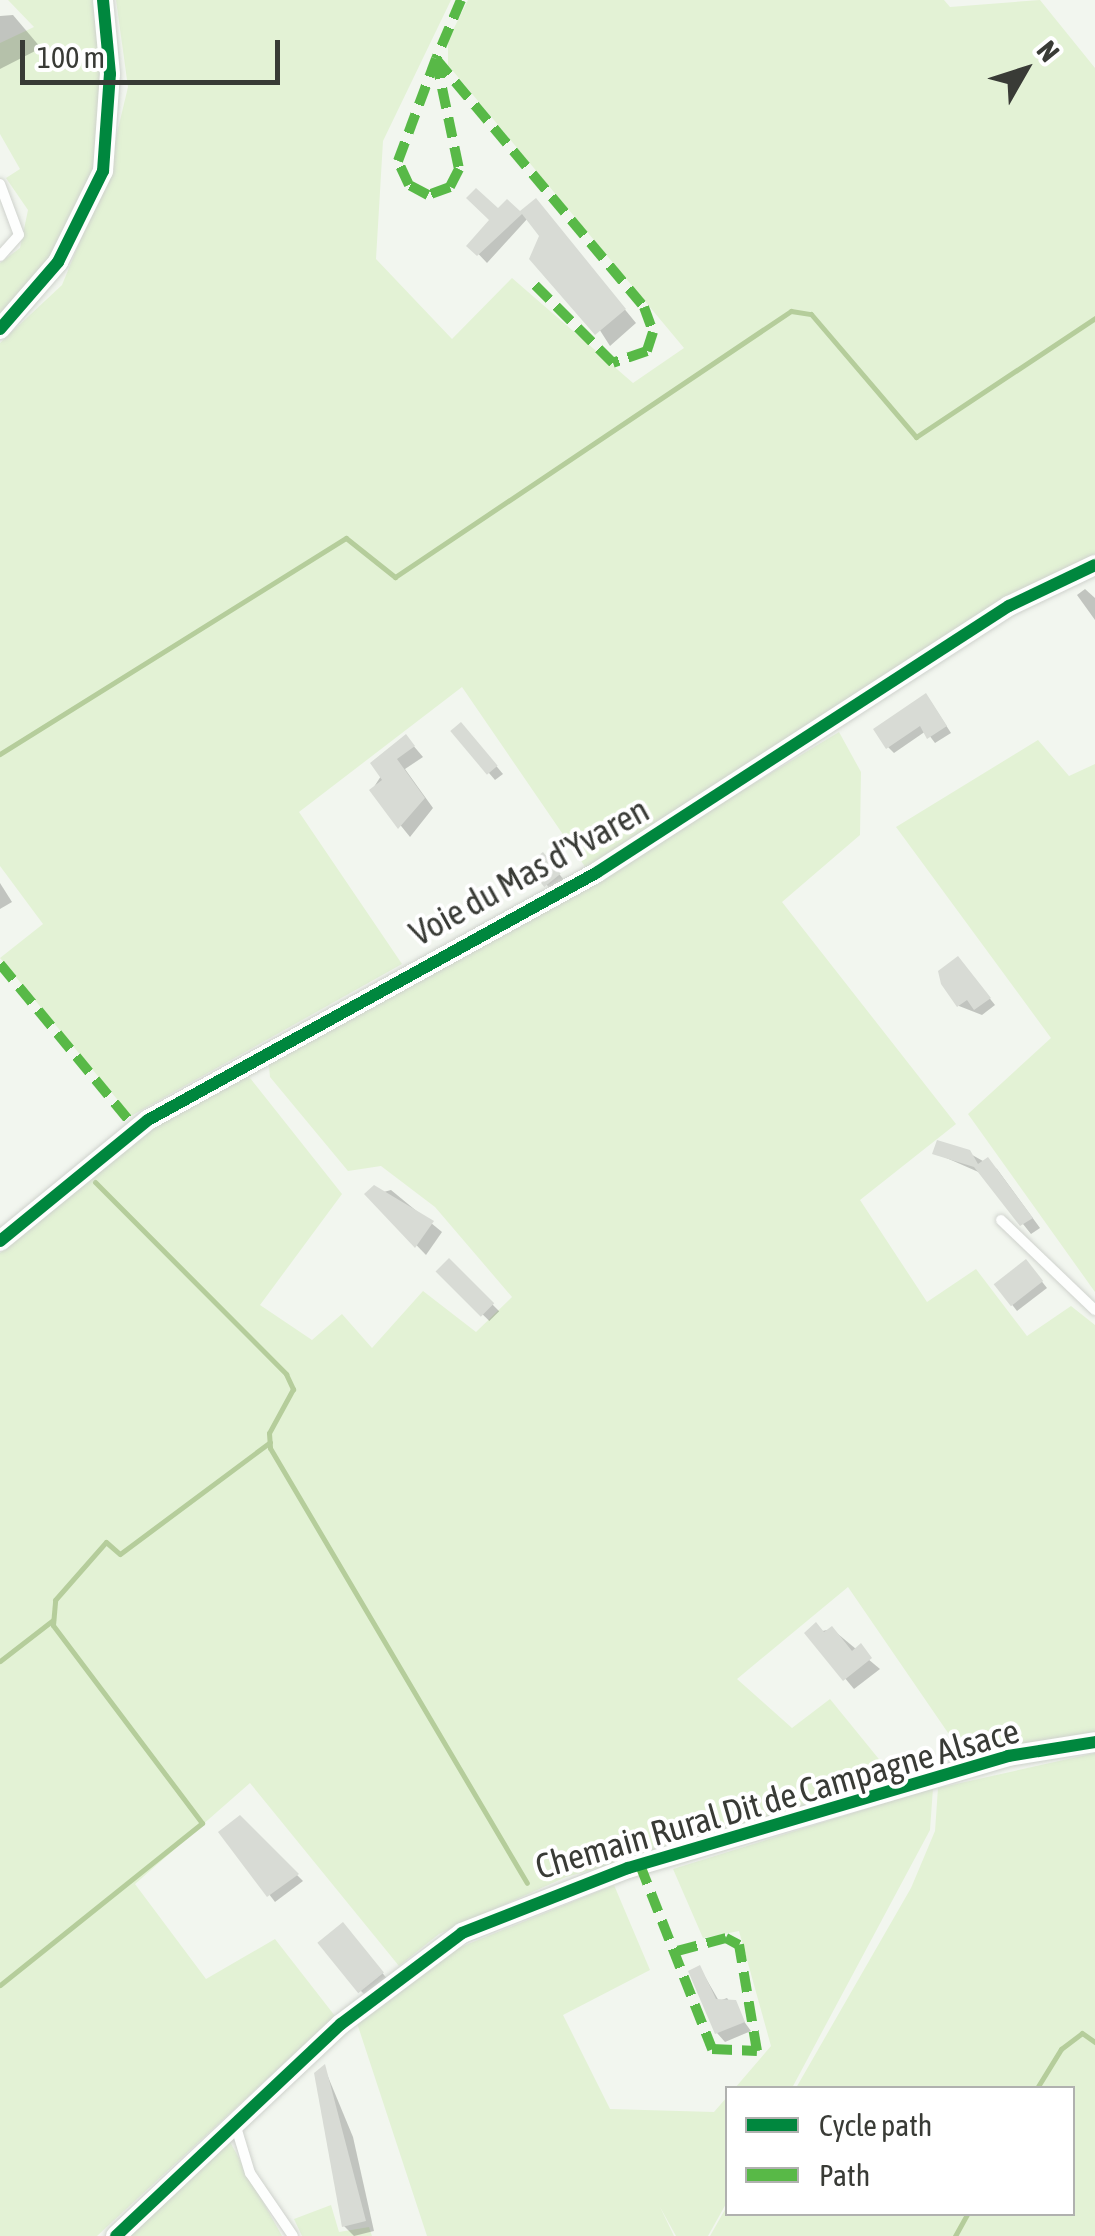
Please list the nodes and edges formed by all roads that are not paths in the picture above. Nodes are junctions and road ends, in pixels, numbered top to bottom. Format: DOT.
graph roads {
  1 [pos="103,0"];
  2 [pos="0,184"];
  3 [pos="0,256"];
  4 [pos="0,329"];
  5 [pos="1095,565"];
  6 [pos="1001,1220"];
  7 [pos="0,1241"];
  8 [pos="1095,1310"];
  9 [pos="1095,1742"];
  10 [pos="235,2122"];
  11 [pos="116,2236"];
  12 [pos="293,2236"];
  1 -- 4 [label="street"];
  2 -- 3 [label="lane"];
  5 -- 7 [label="street, Voie du Mas d'Yvaren"];
  6 -- 8 [label="lane"];
  9 -- 10 [label="street, Chemain Rural Dit de Campagne Alsace"];
  10 -- 11 [label="street, Chemain Rural Dit de Campagne Alsace"];
  10 -- 12 [label="lane"];
}
